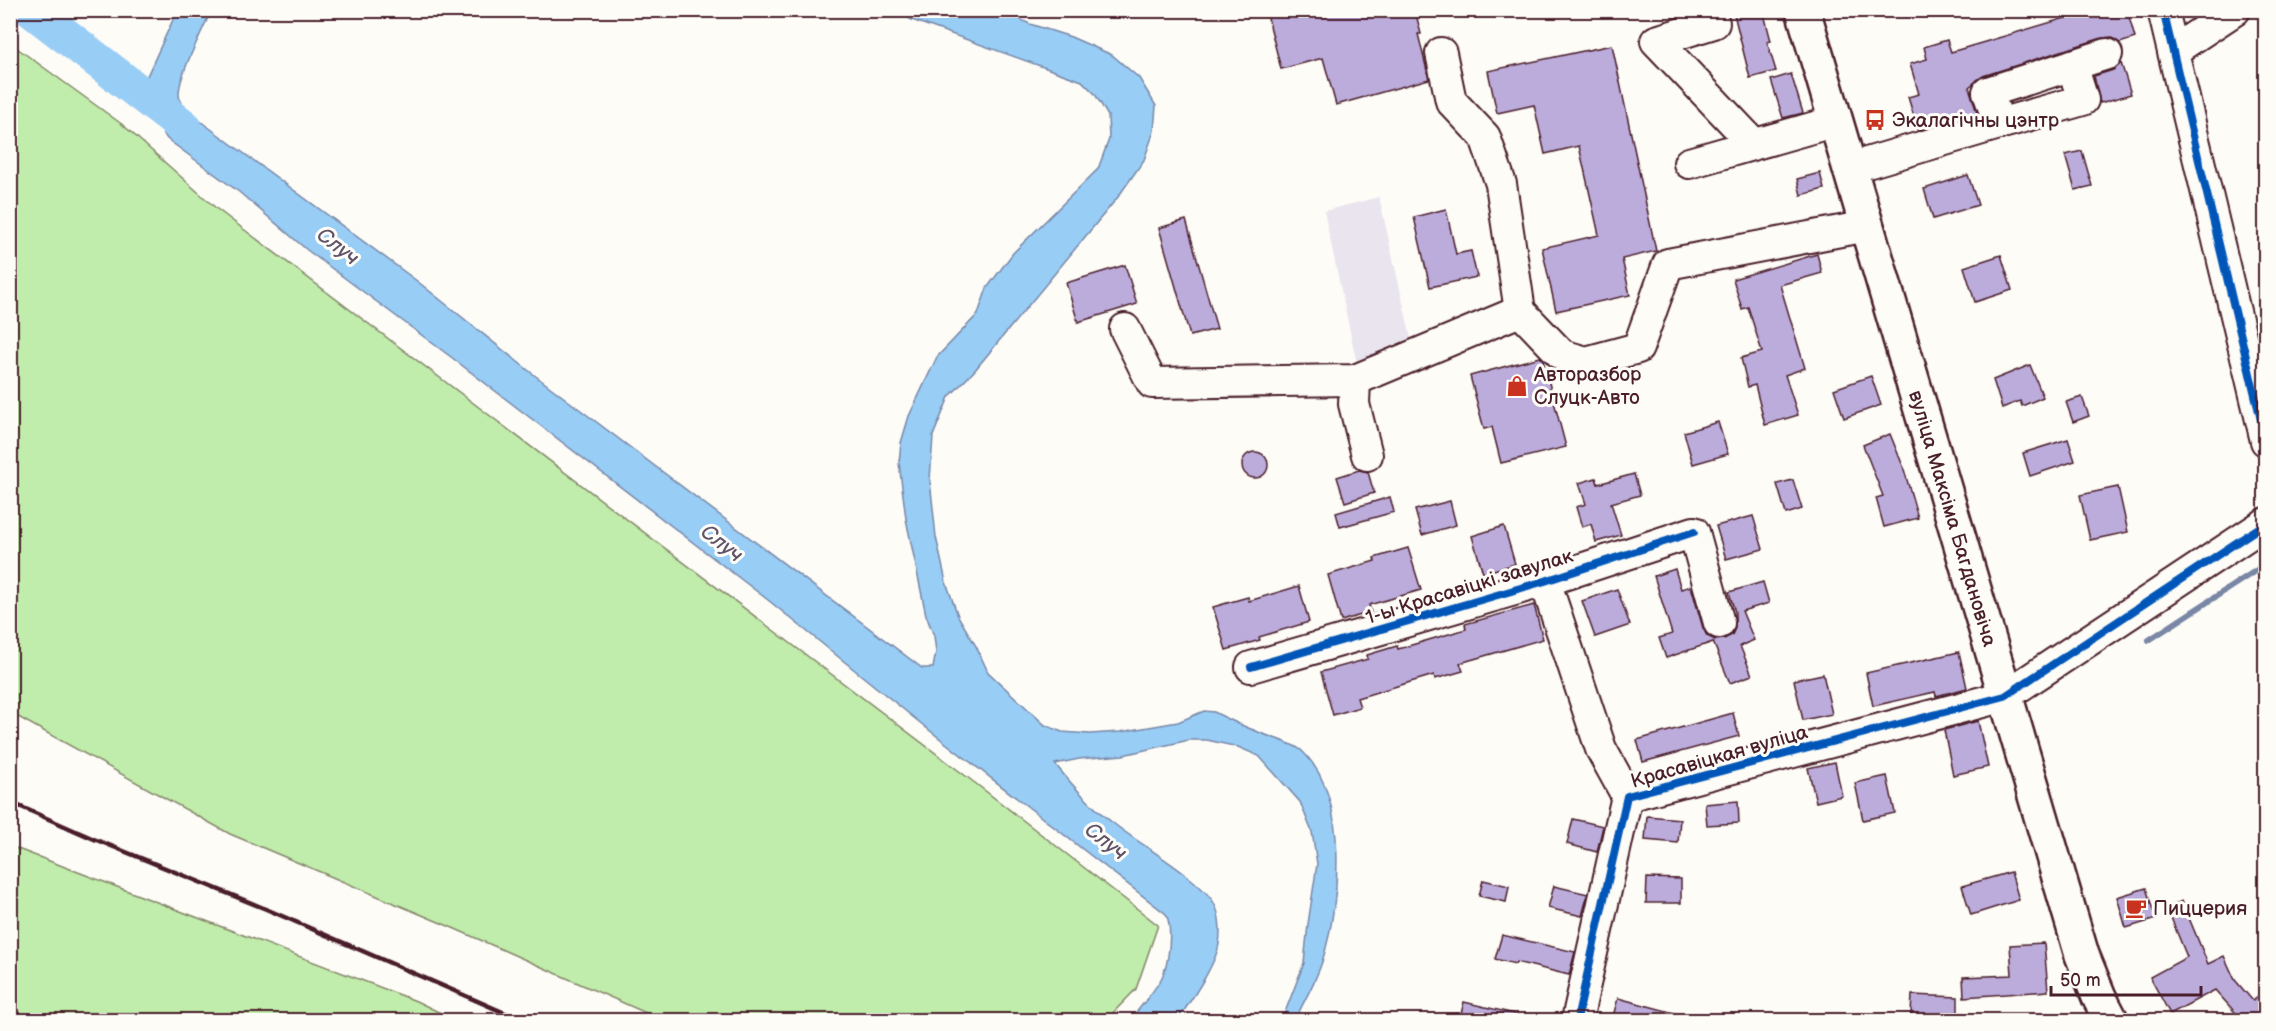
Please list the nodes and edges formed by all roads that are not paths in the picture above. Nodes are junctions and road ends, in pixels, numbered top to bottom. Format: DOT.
graph roads {
  1 [pos="1803,10"];
  2 [pos="2163,10"];
  3 [pos="2235,10"];
  4 [pos="1714,23"];
  5 [pos="2173,51"];
  6 [pos="1442,52"];
  7 [pos="2107,54"];
  8 [pos="1836,120"];
  9 [pos="1754,144"];
  10 [pos="1689,164"];
  11 [pos="1850,168"];
  12 [pos="1867,226"];
  13 [pos="1520,311"];
  14 [pos="1125,329"];
  15 [pos="2258,367"];
  16 [pos="1355,380"];
  17 [pos="2265,441"];
  18 [pos="1367,454"];
  19 [pos="2265,523"];
  20 [pos="1545,581"];
  21 [pos="1719,623"];
  22 [pos="1251,667"];
  23 [pos="2005,696"];
  24 [pos="1627,796"];
  25 [pos="1578,1020"];
  26 [pos="2111,1020"];
  1 -- 8 [label="main road, вуліца Максіма Багдановіча"];
  2 -- 5 [label="street"];
  3 -- 5 [label="street"];
  4 -- 9 [label="street"];
  5 -- 15 [label="street"];
  6 -- 13 [label="street"];
  7 -- 11 [label="street"];
  8 -- 9 [label="street"];
  8 -- 11 [label="main road, вуліца Максіма Багдановіча"];
  9 -- 10 [label="street"];
  11 -- 12 [label="main road, вуліца Максіма Багдановіча"];
  12 -- 13 [label="street"];
  12 -- 23 [label="main road, вуліца Максіма Багдановіча"];
  13 -- 16 [label="street"];
  14 -- 16 [label="street"];
  15 -- 17 [label="street"];
  16 -- 18 [label="street"];
  19 -- 23 [label="street, Красавіцкая вуліца"];
  20 -- 21 [label="street, 1-ы Красавіцкі завулак"];
  20 -- 22 [label="street, 1-ы Красавіцкі завулак"];
  20 -- 24 [label="street, 1-ы Красавіцкі завулак"];
  23 -- 24 [label="street, Красавіцкая вуліца"];
  23 -- 26 [label="main road, вуліца Максіма Багдановіча"];
  24 -- 25 [label="street, Красавіцкая вуліца"];
}
